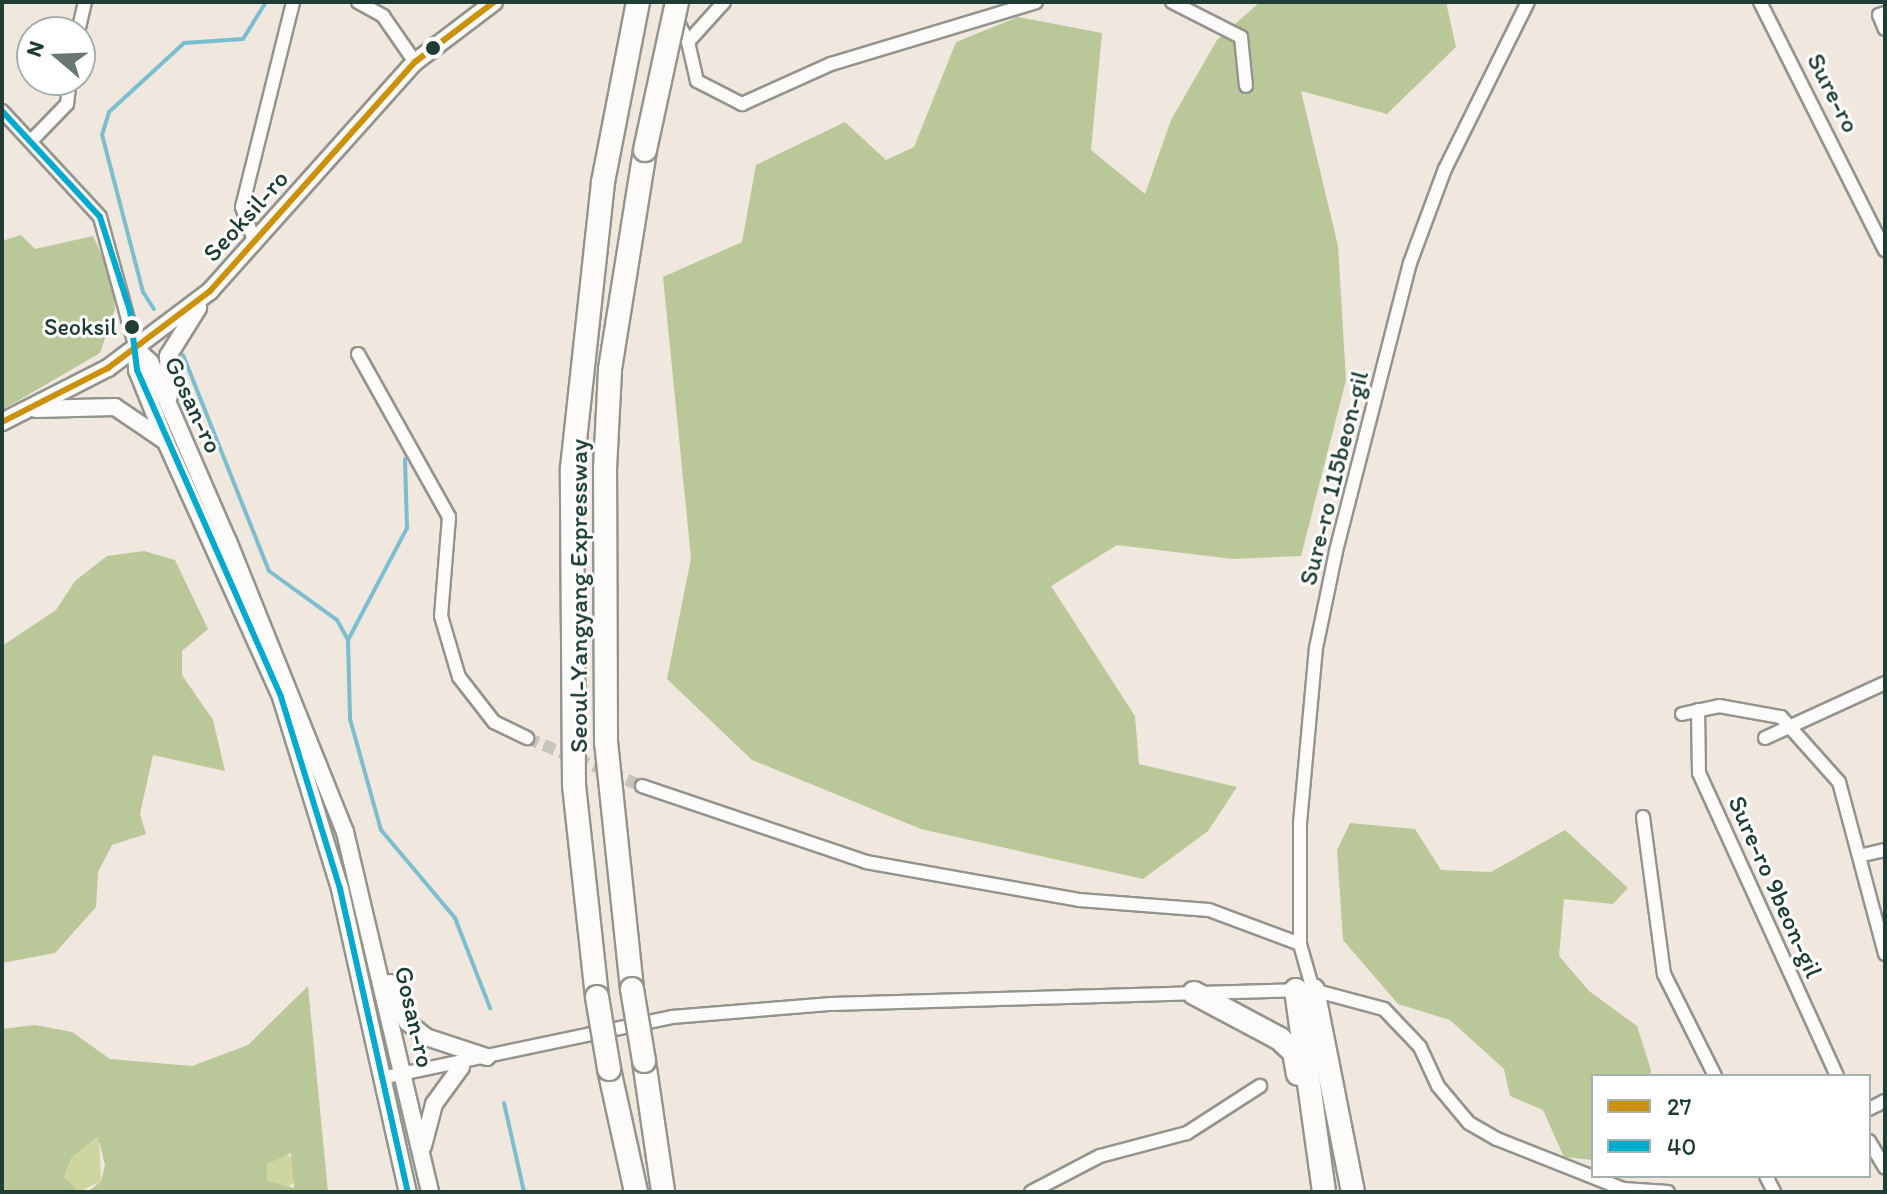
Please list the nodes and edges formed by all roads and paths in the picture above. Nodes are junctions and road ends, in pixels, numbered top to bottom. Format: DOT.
graph roads {
  1 [pos="293,2"];
  2 [pos="358,2"];
  3 [pos="494,2"];
  4 [pos="638,2"];
  5 [pos="675,2"];
  6 [pos="724,2"];
  7 [pos="1036,2"];
  8 [pos="1172,2"];
  9 [pos="1528,2"];
  10 [pos="1760,2"];
  11 [pos="1885,13"];
  12 [pos="1885,29"];
  13 [pos="688,42"];
  14 [pos="415,62"];
  15 [pos="1246,86"];
  16 [pos="68,96"];
  17 [pos="2,111"];
  18 [pos="32,140"];
  19 [pos="255,243"];
  20 [pos="1885,250"];
  21 [pos="210,291"];
  22 [pos="136,349"];
  23 [pos="358,354"];
  24 [pos="169,406"];
  25 [pos="31,409"];
  26 [pos="2,422"];
  27 [pos="166,442"];
  28 [pos="1885,683"];
  29 [pos="1698,710"];
  30 [pos="1682,714"];
  31 [pos="1791,728"];
  32 [pos="527,738"];
  33 [pos="1765,738"];
  34 [pos="642,786"];
  35 [pos="1643,817"];
  36 [pos="1885,850"];
  37 [pos="1863,855"];
  38 [pos="1300,944"];
  39 [pos="374,948"];
  40 [pos="1885,954"];
  41 [pos="1304,990"];
  42 [pos="1194,993"];
  43 [pos="487,1057"];
  44 [pos="461,1067"];
  45 [pos="1714,1074"];
  46 [pos="1836,1074"];
  47 [pos="395,1076"];
  48 [pos="1260,1086"];
  49 [pos="1313,1118"];
  50 [pos="620,1129"];
  51 [pos="1871,1144"];
  52 [pos="422,1155"];
  53 [pos="1885,1168"];
  54 [pos="1591,1178"];
  55 [pos="1592,1178"];
  56 [pos="408,1192"];
  57 [pos="430,1192"];
  58 [pos="625,1192"];
  59 [pos="636,1192"];
  60 [pos="663,1192"];
  61 [pos="1031,1192"];
  62 [pos="1324,1192"];
  63 [pos="1353,1192"];
  64 [pos="1668,1192"];
  1 -- 19 [label="street"];
  2 -- 14 [label="street"];
  3 -- 14 [label="street, Seoksil-ro"];
  4 -- 50 [label="highway, Seoul-Yangyang Expressway, bridge"];
  5 -- 13 [label="street"];
  5 -- 60 [label="highway, Seoul-Yangyang Expressway, bridge"];
  6 -- 13 [label="street"];
  7 -- 13 [label="street"];
  8 -- 15 [label="street"];
  9 -- 38 [label="street, Sure-ro 115beon-gil"];
  10 -- 20 [label="street, Sure-ro"];
  11 -- 12 [label="street"];
  14 -- 19 [label="street, Seoksil-ro"];
  16 -- 18 [label="street"];
  17 -- 18 [label="street"];
  18 -- 22 [label="street"];
  19 -- 21 [label="street, Seoksil-ro"];
  21 -- 22 [label="street, Seoksil-ro"];
  21 -- 24 [label="street"];
  22 -- 24 [label="street, Gosan-ro"];
  22 -- 25 [label="street, Seoksil-ro"];
  22 -- 27 [label="street, Gosan-ro"];
  23 -- 32 [label="street"];
  24 -- 39 [label="street, Gosan-ro"];
  25 -- 26 [label="street, Seoksil-ro"];
  25 -- 27 [label="street"];
  27 -- 47 [label="street, Gosan-ro"];
  28 -- 31 [label="street"];
  29 -- 30 [label="street"];
  29 -- 31 [label="street"];
  29 -- 46 [label="street, Sure-ro 9beon-gil"];
  31 -- 33 [label="street"];
  31 -- 37 [label="street"];
  34 -- 38 [label="street"];
  35 -- 45 [label="street"];
  36 -- 37 [label="street"];
  37 -- 40 [label="street"];
  38 -- 41 [label="street, Sure-ro 115beon-gil"];
  39 -- 43 [label="street"];
  39 -- 47 [label="street, Gosan-ro"];
  41 -- 42 [label="street"];
  41 -- 49 [label="highway"];
  41 -- 54 [label="street"];
  41 -- 63 [label="highway"];
  42 -- 43 [label="street"];
  42 -- 49 [label="highway"];
  43 -- 44 [label="street"];
  44 -- 47 [label="street"];
  44 -- 52 [label="street"];
  47 -- 52 [label="street, Gosan-ro"];
  47 -- 56 [label="street, Gosan-ro"];
  48 -- 61 [label="street"];
  49 -- 62 [label="highway"];
  50 -- 58 [label="highway"];
  50 -- 59 [label="highway, Seoul-Yangyang Expressway"];
  51 -- 53 [label="street"];
  52 -- 57 [label="street, Gosan-ro"];
  55 -- 64 [label="street"];
}
